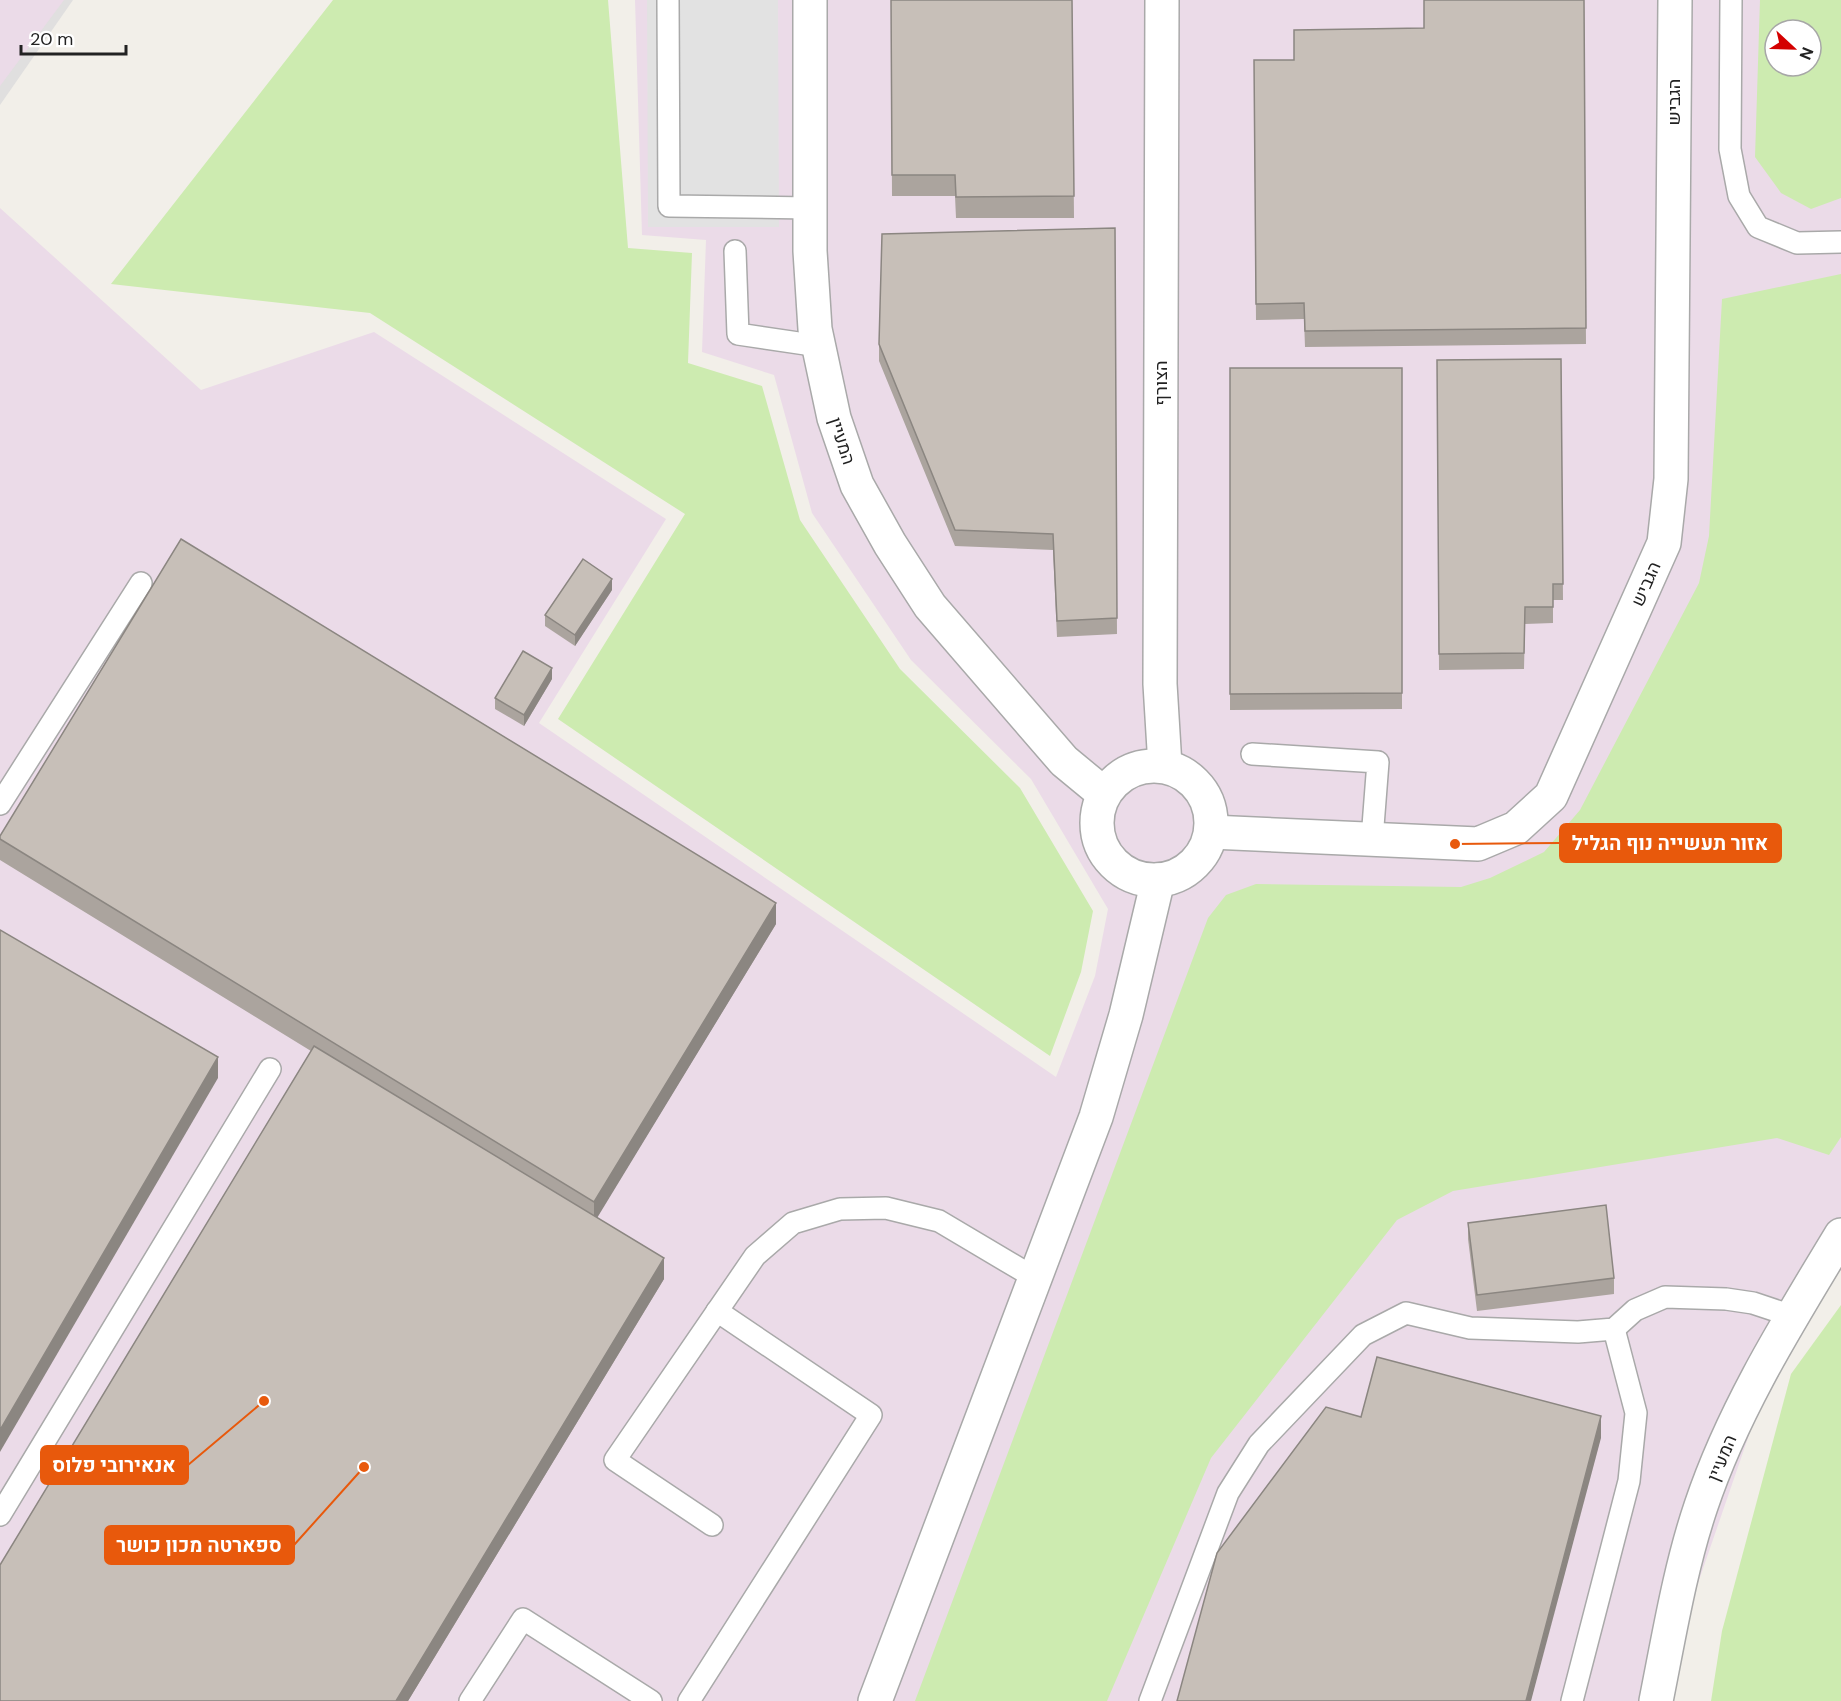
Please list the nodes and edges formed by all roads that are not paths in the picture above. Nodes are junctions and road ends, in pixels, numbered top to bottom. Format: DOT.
graph roads {
  1 [pos="668,0"];
  2 [pos="810,0"];
  3 [pos="1162,0"];
  4 [pos="1675,0"];
  5 [pos="1731,0"];
  6 [pos="810,208"];
  7 [pos="1841,242"];
  8 [pos="735,251"];
  9 [pos="819,346"];
  10 [pos="141,583"];
  11 [pos="1252,754"];
  12 [pos="1165,766"];
  13 [pos="1104,794"];
  14 [pos="0,804"];
  15 [pos="1211,832"];
  16 [pos="1372,839"];
  17 [pos="1158,880"];
  18 [pos="270,1070"];
  19 [pos="1841,1235"];
  20 [pos="1035,1278"];
  21 [pos="717,1311"];
  22 [pos="1792,1316"];
  23 [pos="1614,1329"];
  24 [pos="0,1515"];
  25 [pos="712,1525"];
  26 [pos="470,1701"];
  27 [pos="651,1701"];
  28 [pos="689,1701"];
  29 [pos="875,1701"];
  30 [pos="1150,1701"];
  31 [pos="1572,1701"];
  32 [pos="1656,1701"];
  1 -- 6 [label="lane"];
  2 -- 6 [label="street, המעיין"];
  3 -- 12 [label="street, הצורף"];
  4 -- 16 [label="street, הגביש"];
  5 -- 7 [label="lane"];
  6 -- 9 [label="street, המעיין"];
  8 -- 9 [label="lane"];
  9 -- 13 [label="street, המעיין"];
  10 -- 14 [label="lane"];
  11 -- 16 [label="lane"];
  12 -- 13 [label="street"];
  12 -- 15 [label="street"];
  13 -- 17 [label="street"];
  15 -- 16 [label="street, הגביש"];
  15 -- 17 [label="street"];
  17 -- 20 [label="street"];
  18 -- 24 [label="lane"];
  19 -- 22 [label="street, המעיין"];
  20 -- 21 [label="lane"];
  20 -- 29 [label="street"];
  21 -- 25 [label="lane"];
  21 -- 28 [label="lane"];
  22 -- 23 [label="lane"];
  22 -- 32 [label="street, המעיין"];
  23 -- 30 [label="lane"];
  23 -- 31 [label="lane"];
  26 -- 27 [label="lane"];
}
